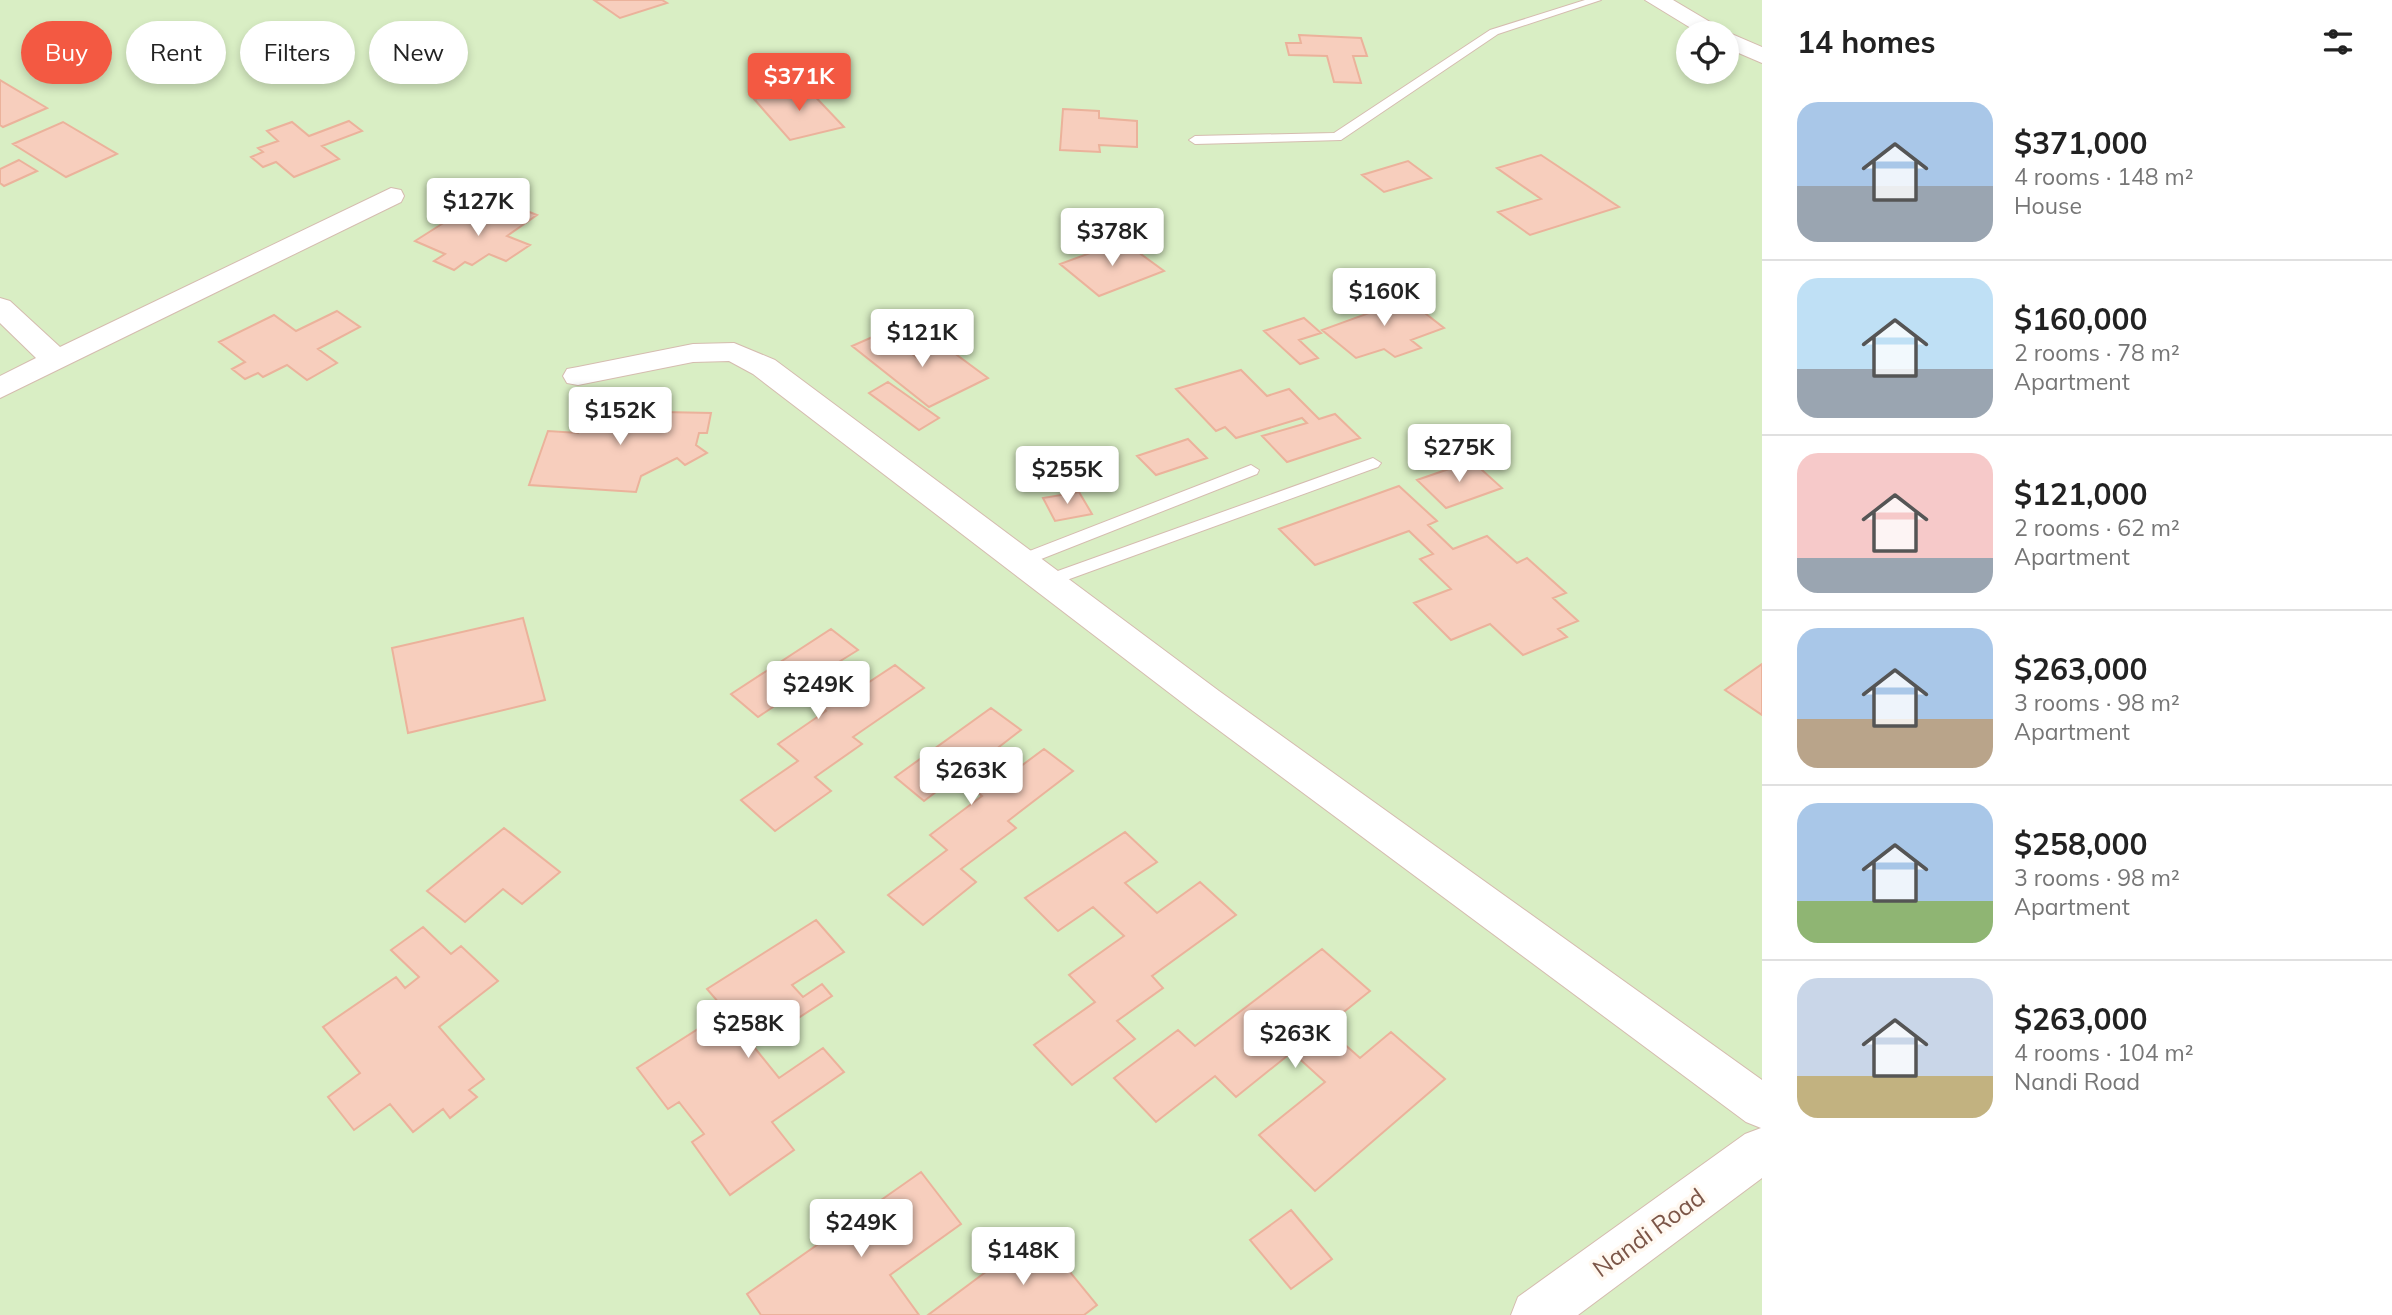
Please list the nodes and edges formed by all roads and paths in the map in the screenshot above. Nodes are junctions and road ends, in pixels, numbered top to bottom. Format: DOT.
graph roads {
  1 [pos="1596,0"];
  2 [pos="1656,0"];
  3 [pos="1694,21"];
  4 [pos="1739,45"];
  5 [pos="1762,56"];
  6 [pos="1195,140"];
  7 [pos="391,196"];
  8 [pos="0,307"];
  9 [pos="55,360"];
  10 [pos="578,376"];
  11 [pos="0,388"];
  12 [pos="1373,463"];
  13 [pos="1251,470"];
  14 [pos="1033,571"];
  15 [pos="1762,1107"];
  16 [pos="1762,1150"];
  17 [pos="1535,1315"];
  1 -- 6 [label="lane"];
  2 -- 3 [label="street"];
  4 -- 5 [label="street"];
  7 -- 9 [label="street"];
  8 -- 9 [label="street"];
  9 -- 11 [label="street"];
  10 -- 14 [label="street"];
  12 -- 14 [label="lane"];
  13 -- 14 [label="lane"];
  14 -- 15 [label="street"];
  16 -- 17 [label="street, Nandi Road"];
}
